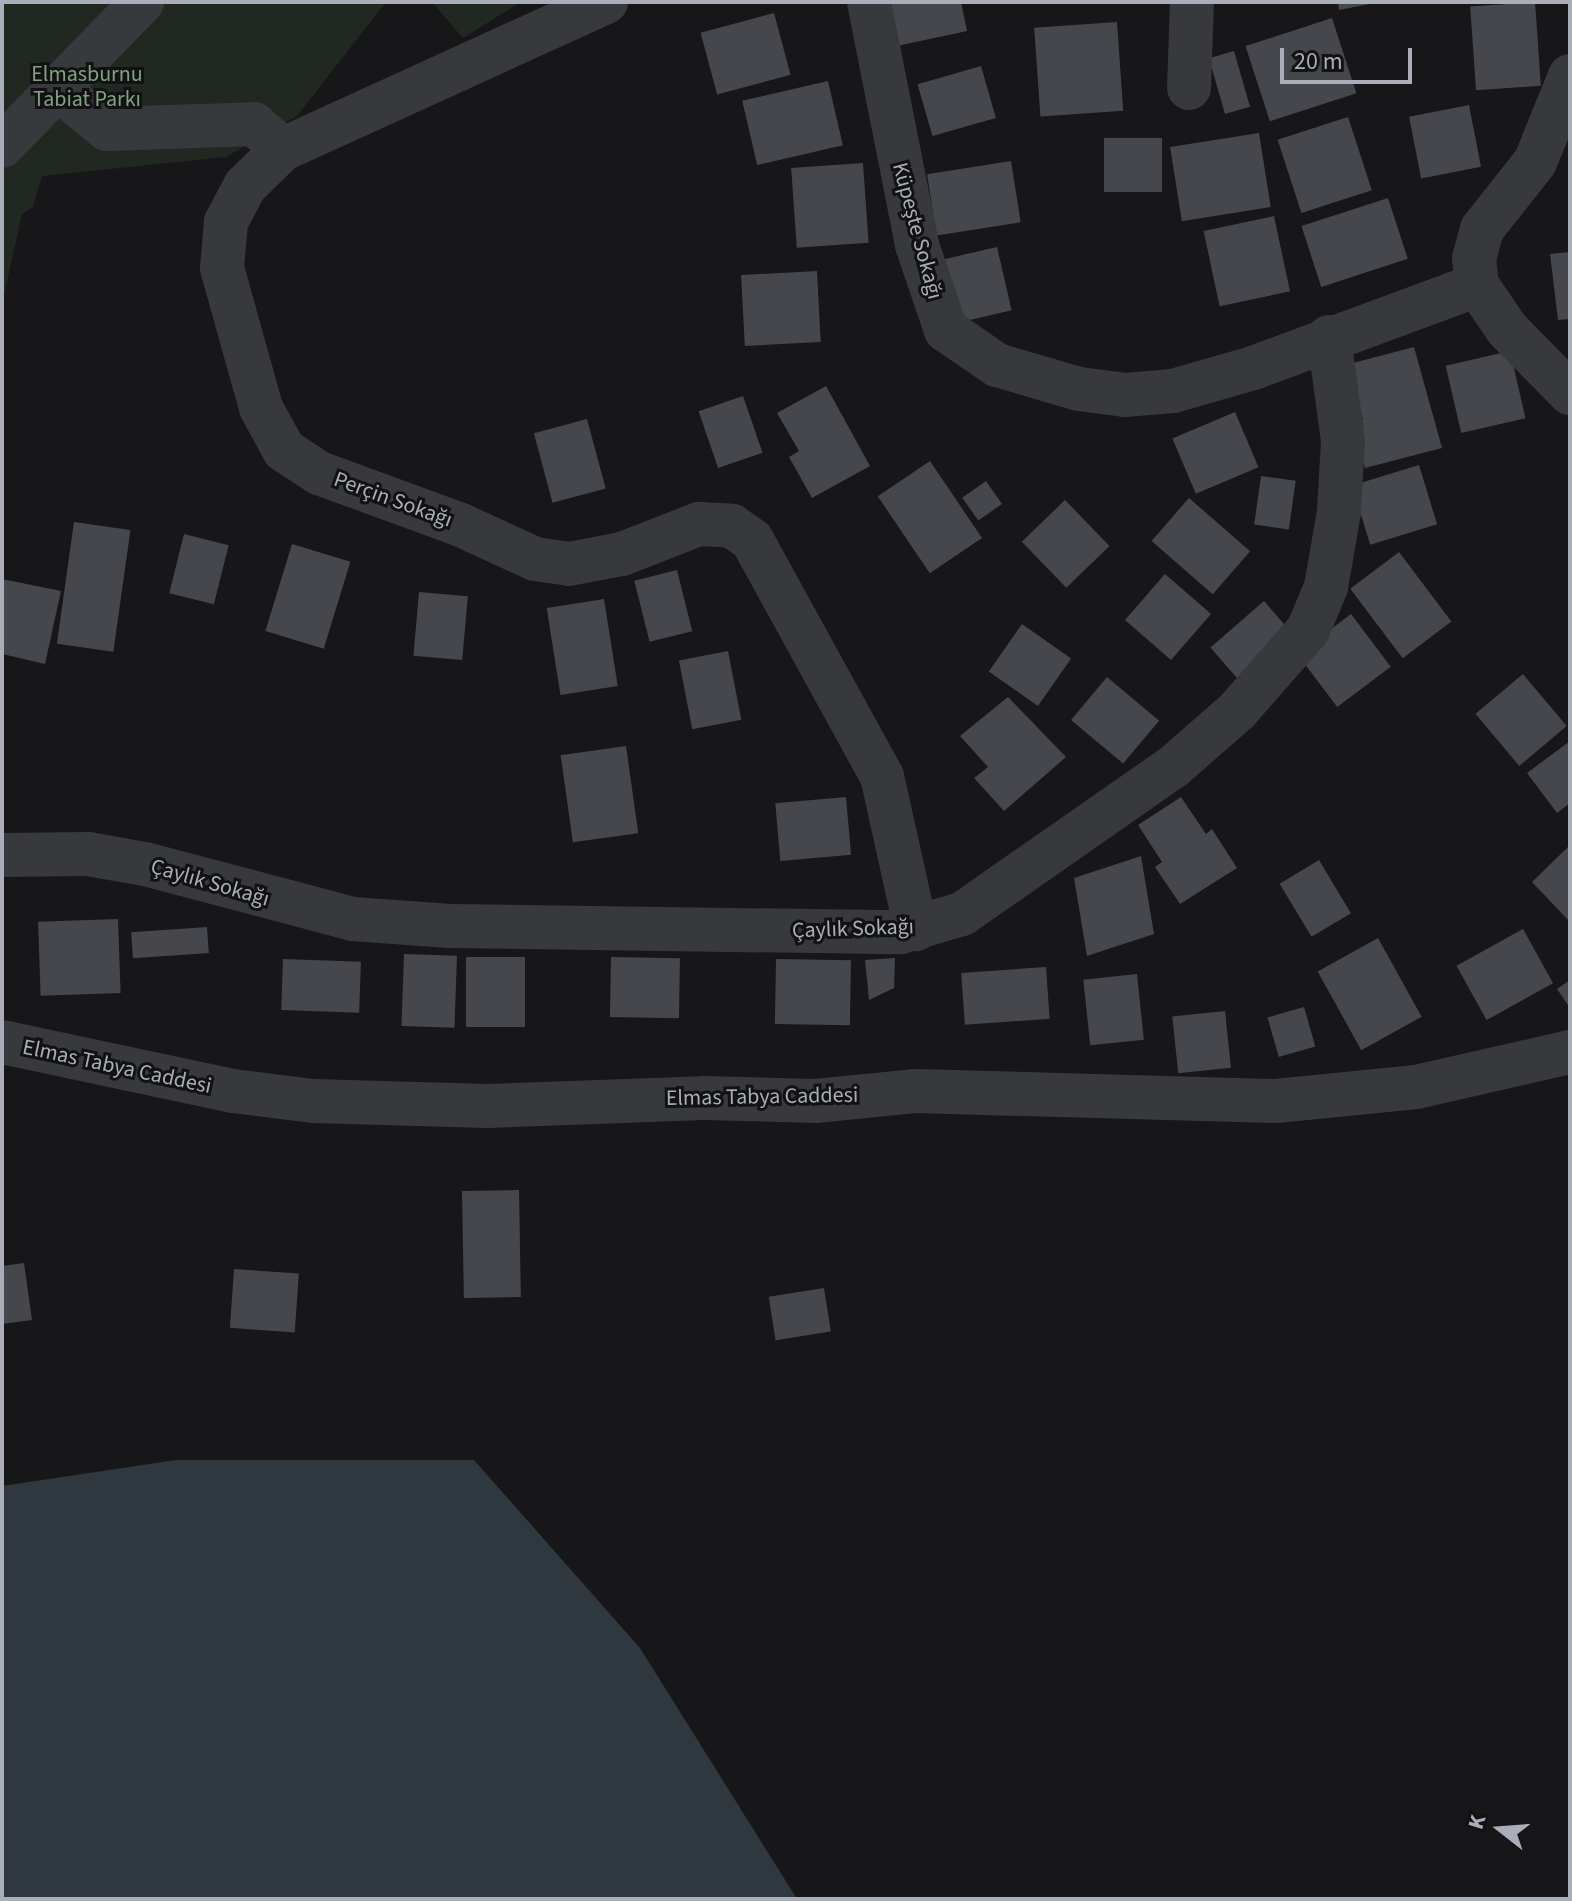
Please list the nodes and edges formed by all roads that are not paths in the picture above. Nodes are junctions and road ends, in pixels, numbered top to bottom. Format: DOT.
graph roads {
  1 [pos="142,2"];
  2 [pos="606,2"];
  3 [pos="869,2"];
  4 [pos="1192,2"];
  5 [pos="1570,76"];
  6 [pos="1189,88"];
  7 [pos="59,90"];
  8 [pos="2,146"];
  9 [pos="283,149"];
  10 [pos="1477,285"];
  11 [pos="1329,337"];
  12 [pos="1570,393"];
  13 [pos="2,855"];
  14 [pos="916,929"];
  15 [pos="2,1042"];
  16 [pos="1570,1052"];
  1 -- 7 [label="street"];
  2 -- 9 [label="street, Perçin Sokağı"];
  3 -- 11 [label="street, Küpeşte Sokağı"];
  4 -- 6 [label="street"];
  5 -- 10 [label="street"];
  7 -- 8 [label="street"];
  7 -- 9 [label="street"];
  9 -- 14 [label="street, Perçin Sokağı"];
  10 -- 11 [label="street, Küpeşte Sokağı"];
  10 -- 12 [label="street"];
  11 -- 14 [label="street, Çaylık Sokağı"];
  13 -- 14 [label="street, Çaylık Sokağı"];
  15 -- 16 [label="street, Elmas Tabya Caddesi"];
}
